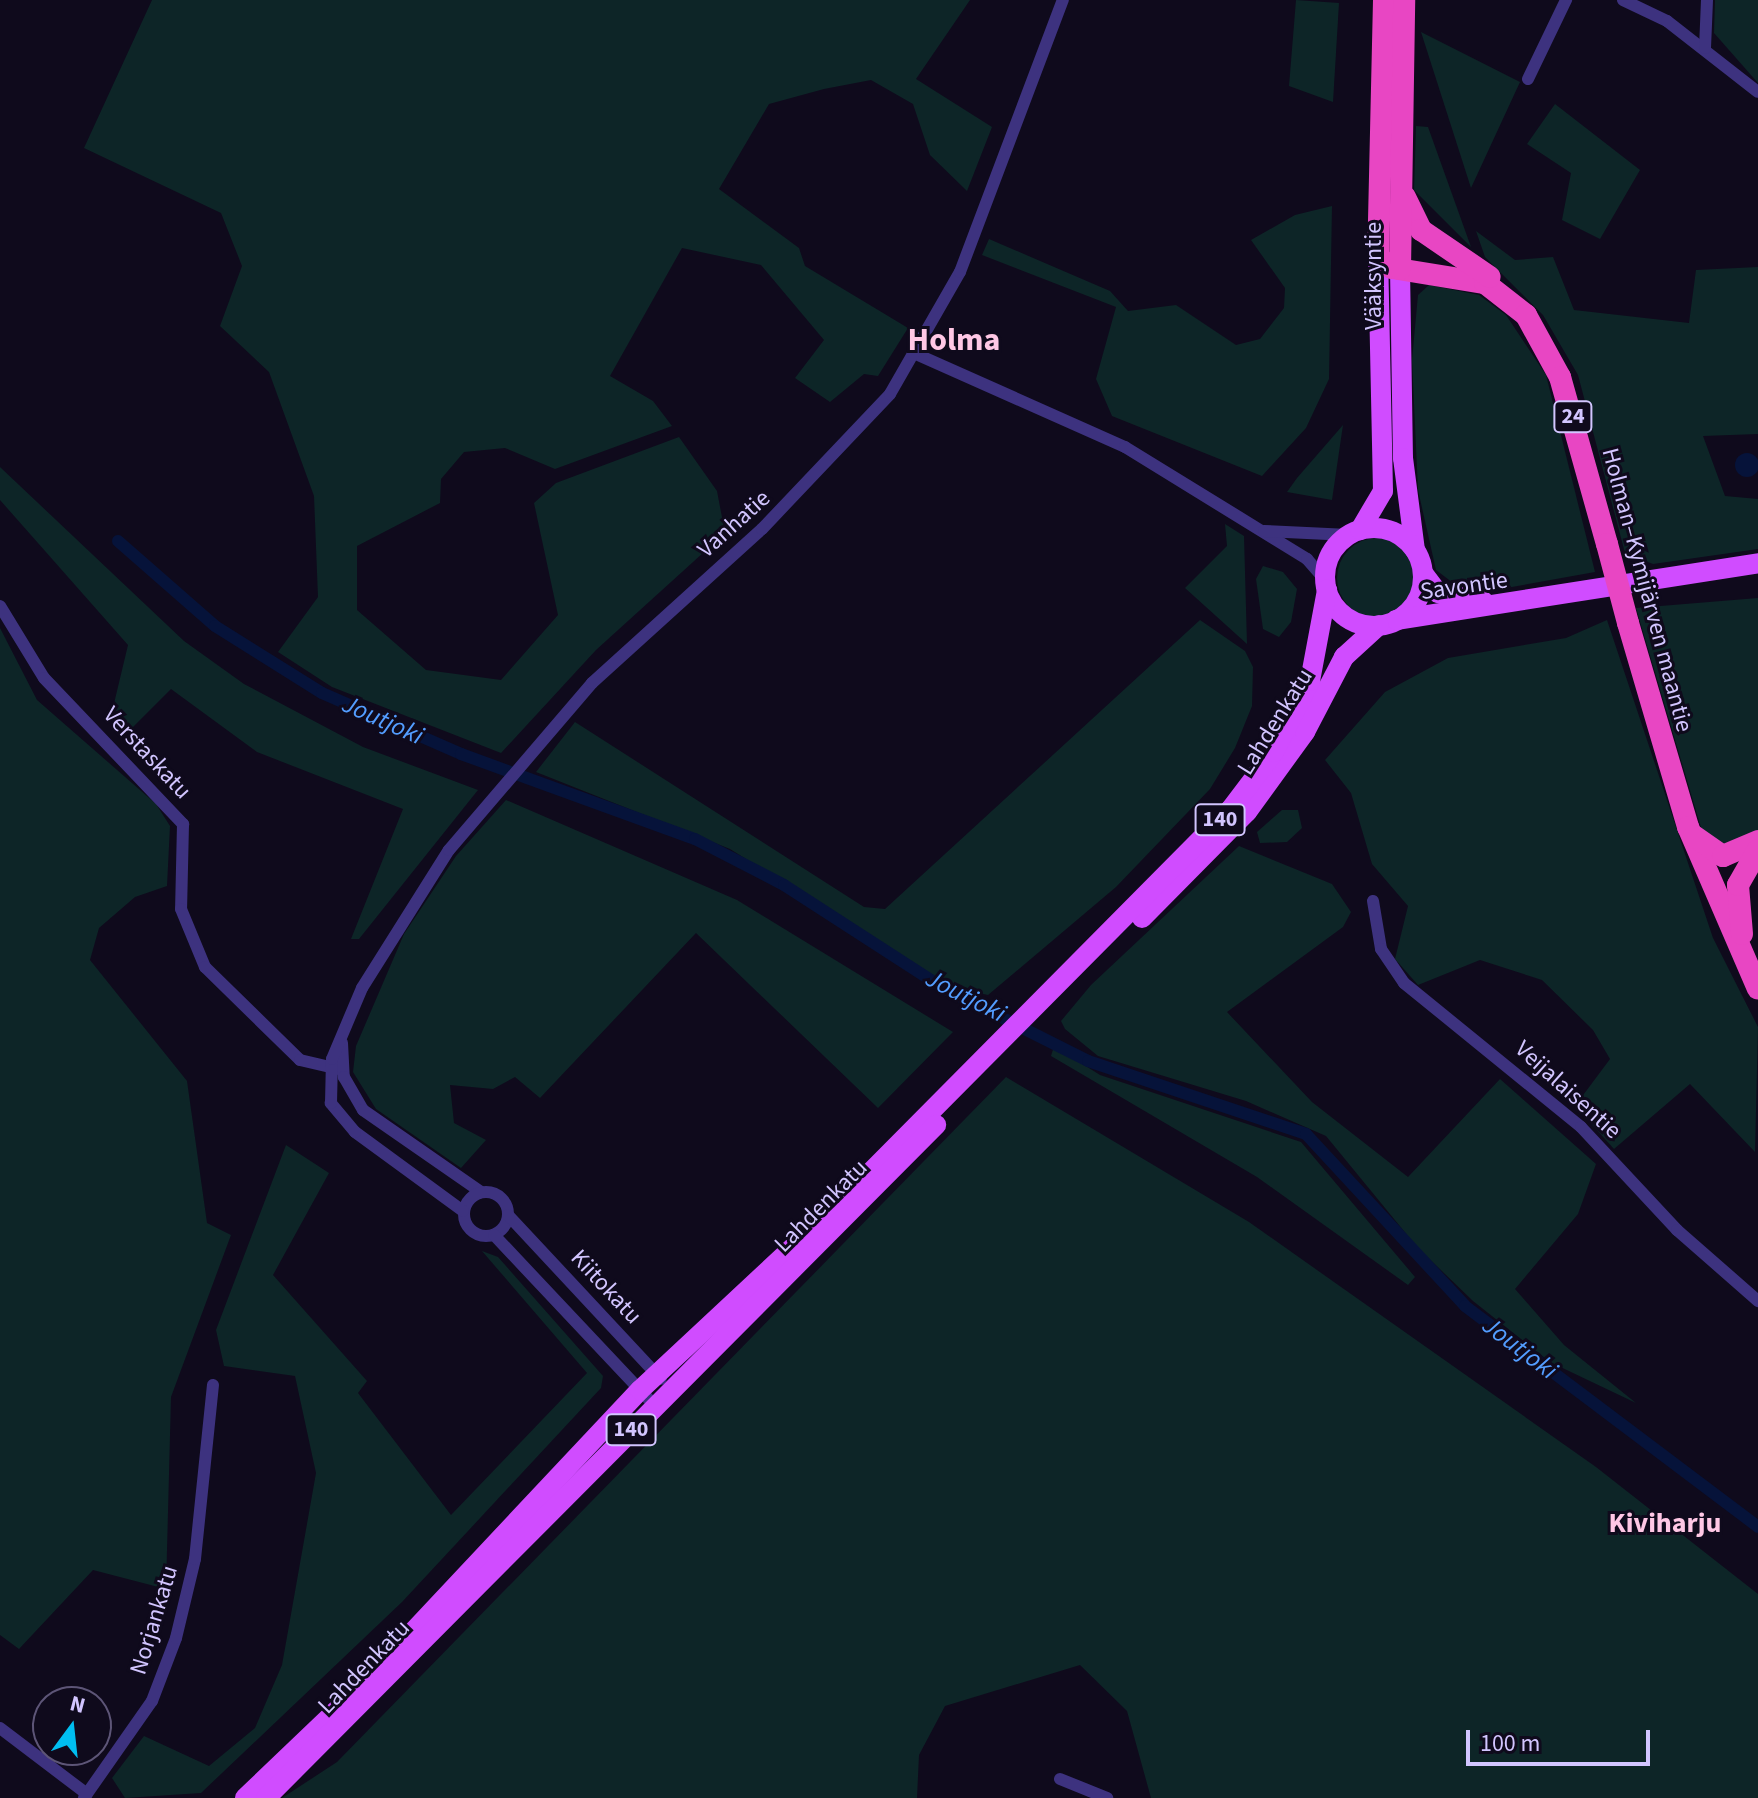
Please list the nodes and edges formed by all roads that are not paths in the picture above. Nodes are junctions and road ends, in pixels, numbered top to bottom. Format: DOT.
graph roads {
  1 [pos="1063,0"];
  2 [pos="1384,0"];
  3 [pos="1404,0"];
  4 [pos="1566,0"];
  5 [pos="1623,0"];
  6 [pos="1707,0"];
  7 [pos="1705,48"];
  8 [pos="1528,79"];
  9 [pos="1758,92"];
  10 [pos="1402,168"];
  11 [pos="1378,257"];
  12 [pos="1400,269"];
  13 [pos="1513,300"];
  14 [pos="916,354"];
  15 [pos="1257,530"];
  16 [pos="1354,533"];
  17 [pos="1415,550"];
  18 [pos="1758,563"];
  19 [pos="1423,573"];
  20 [pos="1758,574"];
  21 [pos="1326,586"];
  22 [pos="1631,586"];
  23 [pos="1539,601"];
  24 [pos="0,606"];
  25 [pos="1388,623"];
  26 [pos="1688,827"];
  27 [pos="1758,841"];
  28 [pos="1758,850"];
  29 [pos="1373,901"];
  30 [pos="1758,980"];
  31 [pos="1758,989"];
  32 [pos="1041,1007"];
  33 [pos="346,1024"];
  34 [pos="992,1058"];
  35 [pos="329,1069"];
  36 [pos="343,1070"];
  37 [pos="481,1192"];
  38 [pos="463,1211"];
  39 [pos="508,1215"];
  40 [pos="494,1235"];
  41 [pos="1758,1301"];
  42 [pos="657,1373"];
  43 [pos="213,1385"];
  44 [pos="640,1390"];
  45 [pos="672,1390"];
  46 [pos="655,1406"];
  47 [pos="0,1728"];
  48 [pos="1060,1779"];
  49 [pos="86,1796"];
  50 [pos="245,1798"];
  51 [pos="266,1798"];
  52 [pos="1107,1798"];
  1 -- 14 [label="street, Vanhatie"];
  2 -- 11 [label="highway, Vääksyntie"];
  3 -- 10 [label="highway, Vääksyntie / 24"];
  4 -- 8 [label="street"];
  5 -- 7 [label="street"];
  6 -- 7 [label="street"];
  7 -- 9 [label="street"];
  10 -- 12 [label="highway, Vääksyntie / 24"];
  10 -- 13 [label="highway, 24"];
  11 -- 12 [label="highway, Holman–Kymijärven maantie / 24"];
  11 -- 16 [label="main road, Vääksyntie / 140"];
  12 -- 13 [label="highway, Holman–Kymijärven maantie / 24"];
  12 -- 17 [label="main road, Vääksyntie / 24"];
  13 -- 26 [label="highway, Holman–Kymijärven maantie / 24, bridge"];
  14 -- 15 [label="street"];
  14 -- 33 [label="street, Vanhatie"];
  15 -- 16 [label="street"];
  15 -- 21 [label="street"];
  16 -- 17 [label="main road"];
  16 -- 21 [label="main road, 140"];
  17 -- 19 [label="main road"];
  18 -- 22 [label="main road, Savontie"];
  19 -- 23 [label="main road, Savontie"];
  19 -- 25 [label="main road, 140"];
  20 -- 22 [label="main road, Savontie"];
  21 -- 25 [label="main road"];
  21 -- 32 [label="main road, Lahdenkatu / 140"];
  22 -- 23 [label="main road, Savontie"];
  23 -- 25 [label="main road, Savontie"];
  24 -- 35 [label="street, Verstaskatu"];
  25 -- 32 [label="main road, Lahdenkatu / 140"];
  26 -- 27 [label="highway"];
  26 -- 31 [label="highway, Holman–Kymijärven maantie / 24"];
  28 -- 30 [label="highway"];
  29 -- 41 [label="street, Veijalaisentie"];
  32 -- 34 [label="main road, Lahdenkatu / 140"];
  33 -- 35 [label="street, Vanhatie"];
  33 -- 36 [label="street, Vanhatie"];
  34 -- 42 [label="main road, Lahdenkatu"];
  34 -- 45 [label="main road, Lahdenkatu / 140"];
  35 -- 36 [label="street, Verstaskatu"];
  35 -- 38 [label="street"];
  36 -- 37 [label="street"];
  37 -- 38 [label="street"];
  37 -- 39 [label="street"];
  38 -- 40 [label="street"];
  39 -- 40 [label="street"];
  39 -- 42 [label="street, Kiitokatu"];
  40 -- 44 [label="street, Kiitokatu"];
  42 -- 44 [label="main road, Lahdenkatu"];
  42 -- 45 [label="street, Kiitokatu"];
  43 -- 49 [label="street, Norjankatu"];
  44 -- 46 [label="street, Kiitokatu"];
  44 -- 50 [label="main road, Lahdenkatu"];
  45 -- 46 [label="main road, Lahdenkatu / 140"];
  46 -- 51 [label="main road, Lahdenkatu / 140"];
  47 -- 49 [label="street"];
  48 -- 52 [label="street"];
}
